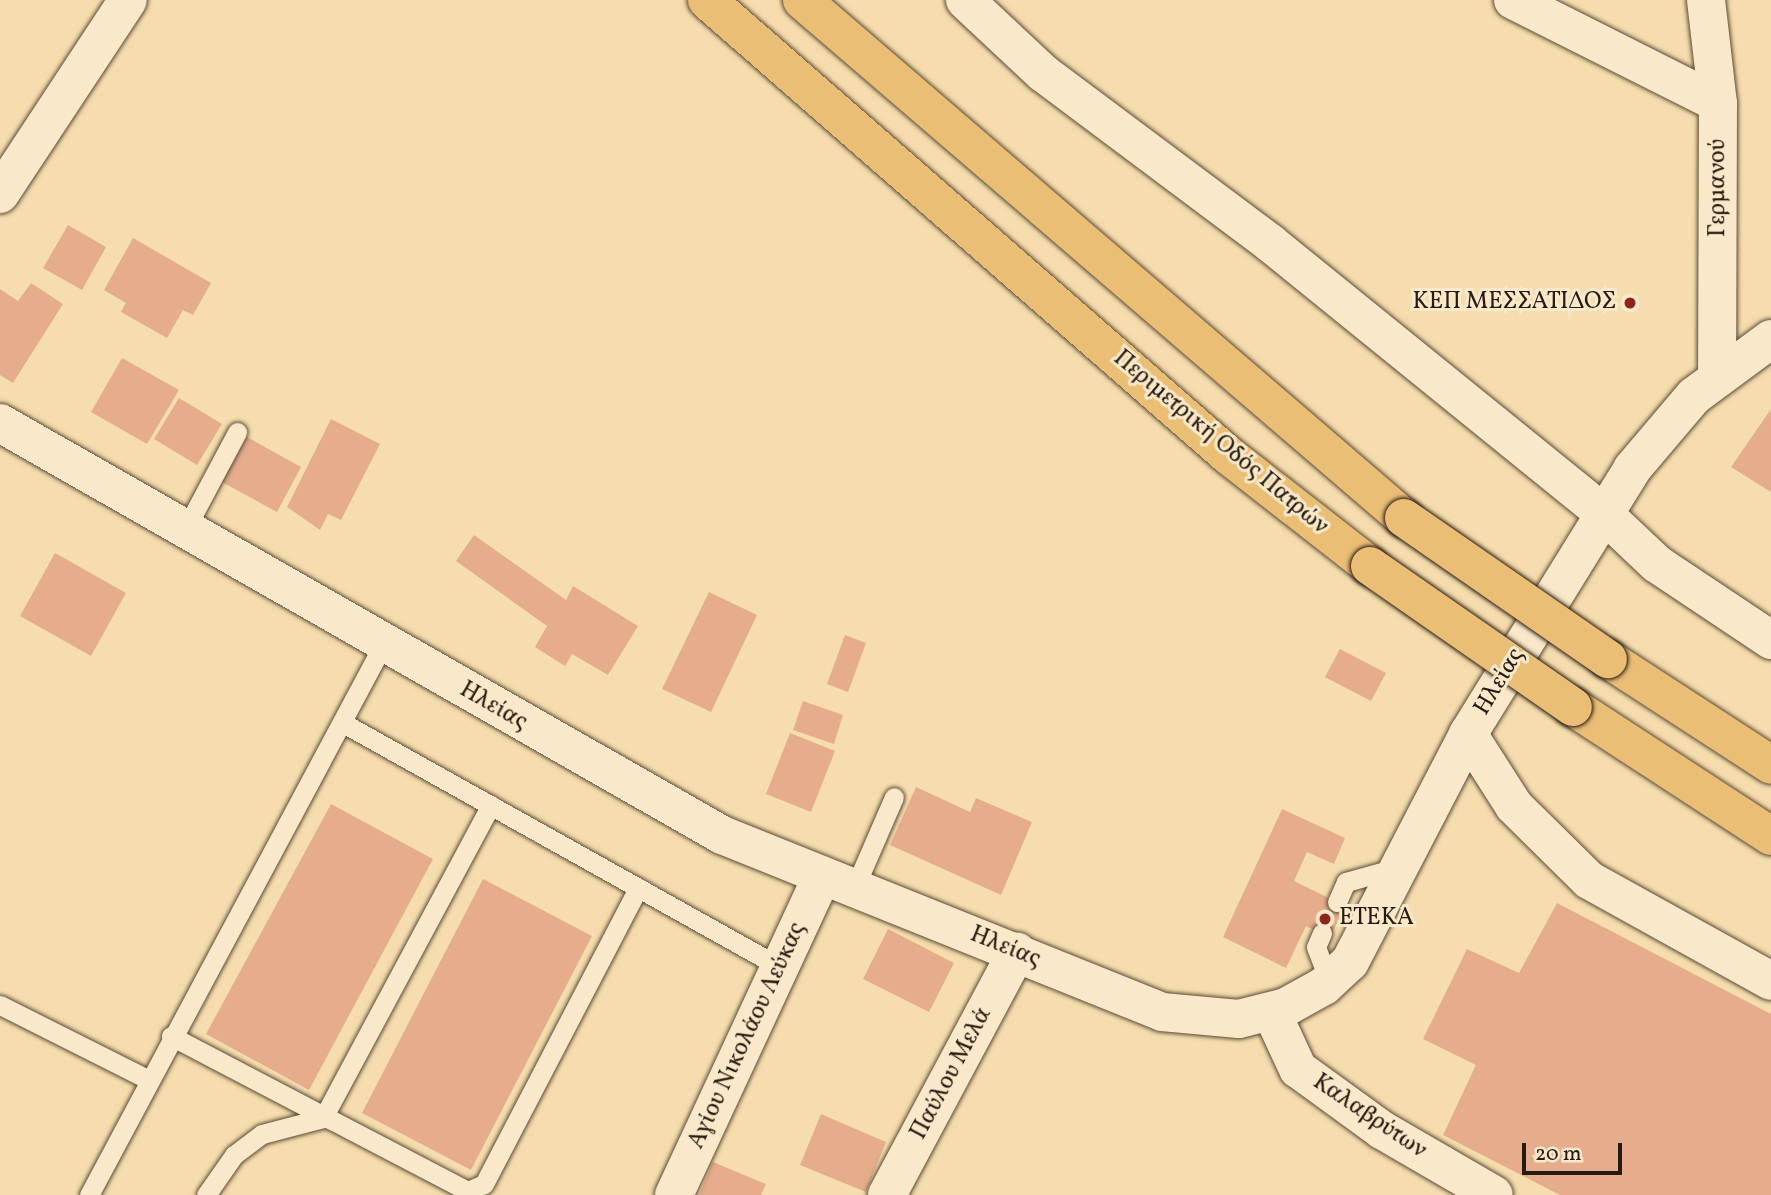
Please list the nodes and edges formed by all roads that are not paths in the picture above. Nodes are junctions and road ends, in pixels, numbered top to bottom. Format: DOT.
graph roads {
  1 [pos="128,0"];
  2 [pos="707,0"];
  3 [pos="802,0"];
  4 [pos="964,0"];
  5 [pos="1513,0"];
  6 [pos="1706,0"];
  7 [pos="1718,103"];
  8 [pos="0,194"];
  9 [pos="1771,339"];
  10 [pos="1717,376"];
  11 [pos="0,423"];
  12 [pos="237,432"];
  13 [pos="1603,513"];
  14 [pos="185,530"];
  15 [pos="1771,640"];
  16 [pos="384,643"];
  17 [pos="343,723"];
  18 [pos="1468,734"];
  19 [pos="1771,765"];
  20 [pos="894,797"];
  21 [pos="491,805"];
  22 [pos="1771,836"];
  23 [pos="1403,865"];
  24 [pos="838,883"];
  25 [pos="638,888"];
  26 [pos="1337,902"];
  27 [pos="1322,933"];
  28 [pos="1017,952"];
  29 [pos="780,967"];
  30 [pos="1329,981"];
  31 [pos="1771,981"];
  32 [pos="0,1005"];
  33 [pos="1272,1013"];
  34 [pos="171,1036"];
  35 [pos="149,1080"];
  36 [pos="323,1118"];
  37 [pos="89,1195"];
  38 [pos="206,1195"];
  39 [pos="674,1195"];
  40 [pos="887,1195"];
  41 [pos="1494,1195"];
  1 -- 8 [label="street"];
  2 -- 22 [label="highway, Περιμετρική Οδός Πατρών, bridge"];
  3 -- 19 [label="highway, bridge"];
  4 -- 13 [label="street"];
  5 -- 7 [label="street"];
  6 -- 7 [label="street, Γερμανού"];
  7 -- 10 [label="street, Γερμανού"];
  9 -- 10 [label="street, Ηλείας"];
  10 -- 13 [label="street, Ηλείας"];
  11 -- 14 [label="street, Ηλείας"];
  12 -- 14 [label="lane"];
  13 -- 15 [label="street"];
  13 -- 18 [label="street, Ηλείας"];
  14 -- 16 [label="street, Ηλείας"];
  16 -- 17 [label="lane"];
  16 -- 24 [label="street, Ηλείας"];
  17 -- 21 [label="lane"];
  17 -- 34 [label="lane"];
  18 -- 23 [label="street, Ηλείας"];
  18 -- 31 [label="street"];
  20 -- 24 [label="lane"];
  21 -- 25 [label="lane"];
  21 -- 36 [label="lane"];
  23 -- 26 [label="lane"];
  23 -- 30 [label="street, Ηλείας"];
  24 -- 28 [label="street, Ηλείας"];
  24 -- 29 [label="street, Αγίου Νικολάου Λεύκας"];
  25 -- 29 [label="lane"];
  25 -- 36 [label="lane"];
  27 -- 30 [label="lane"];
  28 -- 33 [label="street, Ηλείας"];
  28 -- 40 [label="street, Παύλου Μελά"];
  29 -- 39 [label="street, Αγίου Νικολάου Λεύκας"];
  30 -- 33 [label="street, Ηλείας"];
  32 -- 35 [label="lane"];
  33 -- 41 [label="street, Καλαβρύτων"];
  34 -- 35 [label="lane"];
  34 -- 36 [label="lane"];
  35 -- 37 [label="lane"];
  36 -- 38 [label="lane"];
}
